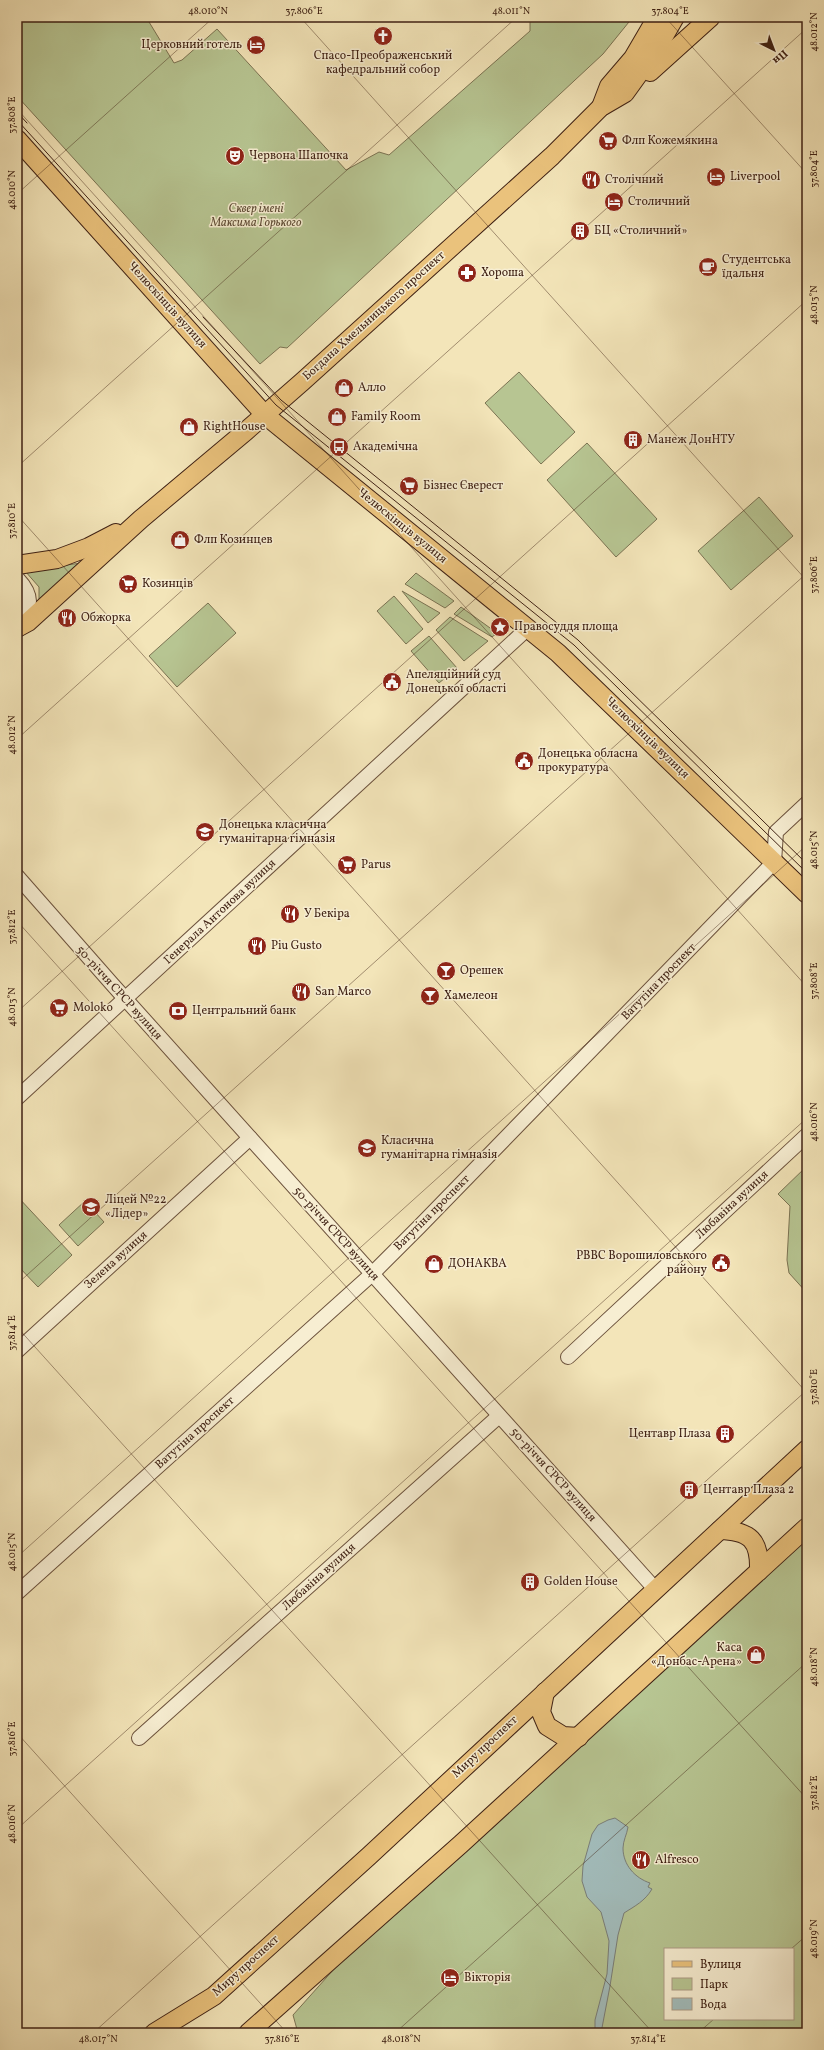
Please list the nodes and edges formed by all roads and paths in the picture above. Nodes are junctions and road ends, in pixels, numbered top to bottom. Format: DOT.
graph roads {
  1 [pos="657,17"];
  2 [pos="675,17"];
  3 [pos="711,17"];
  4 [pos="625,93"];
  5 [pos="601,107"];
  6 [pos="17,139"];
  7 [pos="265,415"];
  8 [pos="141,519"];
  9 [pos="17,565"];
  10 [pos="17,578"];
  11 [pos="17,624"];
  12 [pos="17,628"];
  13 [pos="528,628"];
  14 [pos="807,803"];
  15 [pos="774,862"];
  16 [pos="17,876"];
  17 [pos="807,894"];
  18 [pos="125,1000"];
  19 [pos="17,1098"];
  20 [pos="807,1135"];
  21 [pos="250,1138"];
  22 [pos="372,1274"];
  23 [pos="17,1351"];
  24 [pos="568,1357"];
  25 [pos="499,1416"];
  26 [pos="807,1449"];
  27 [pos="807,1527"];
  28 [pos="720,1530"];
  29 [pos="760,1571"];
  30 [pos="656,1590"];
  31 [pos="17,1593"];
  32 [pos="545,1692"];
  33 [pos="579,1737"];
  34 [pos="139,1738"];
  35 [pos="154,2033"];
  36 [pos="248,2033"];
  1 -- 5 [label="main road, Богдана Хмельницького проспект"];
  2 -- 4 [label="main road, Богдана Хмельницького проспект"];
  3 -- 4 [label="main road"];
  4 -- 5 [label="main road, Богдана Хмельницького проспект"];
  5 -- 7 [label="main road, Богдана Хмельницького проспект"];
  6 -- 7 [label="main road, Челюскінців вулиця"];
  7 -- 8 [label="main road, Богдана Хмельницького проспект"];
  7 -- 13 [label="main road, Челюскінців вулиця"];
  8 -- 9 [label="main road, Богдана Хмельницького проспект"];
  8 -- 12 [label="main road, Богдана Хмельницького проспект"];
  10 -- 11 [label="street"];
  13 -- 15 [label="main road, Челюскінців вулиця"];
  13 -- 18 [label="street, Генерала Антонова вулиця"];
  14 -- 15 [label="street"];
  15 -- 17 [label="main road, Челюскінців вулиця"];
  15 -- 22 [label="street, Ватутіна проспект"];
  16 -- 18 [label="street, 50-річчя СРСР вулиця"];
  18 -- 19 [label="street, Генерала Антонова вулиця"];
  18 -- 21 [label="street, 50-річчя СРСР вулиця"];
  20 -- 24 [label="street, Любавіна вулиця"];
  21 -- 22 [label="street, 50-річчя СРСР вулиця"];
  21 -- 23 [label="street, Зелена вулиця"];
  22 -- 25 [label="street, 50-річчя СРСР вулиця"];
  22 -- 31 [label="street, Ватутіна проспект"];
  25 -- 30 [label="street, 50-річчя СРСР вулиця"];
  25 -- 34 [label="street, Любавіна вулиця"];
  26 -- 28 [label="main road, Миру проспект"];
  27 -- 29 [label="main road"];
  28 -- 29 [label="main road"];
  28 -- 30 [label="main road, Миру проспект"];
  29 -- 33 [label="main road"];
  30 -- 32 [label="main road, Миру проспект"];
  32 -- 33 [label="main road"];
  32 -- 35 [label="main road, Миру проспект"];
  33 -- 36 [label="main road"];
}
